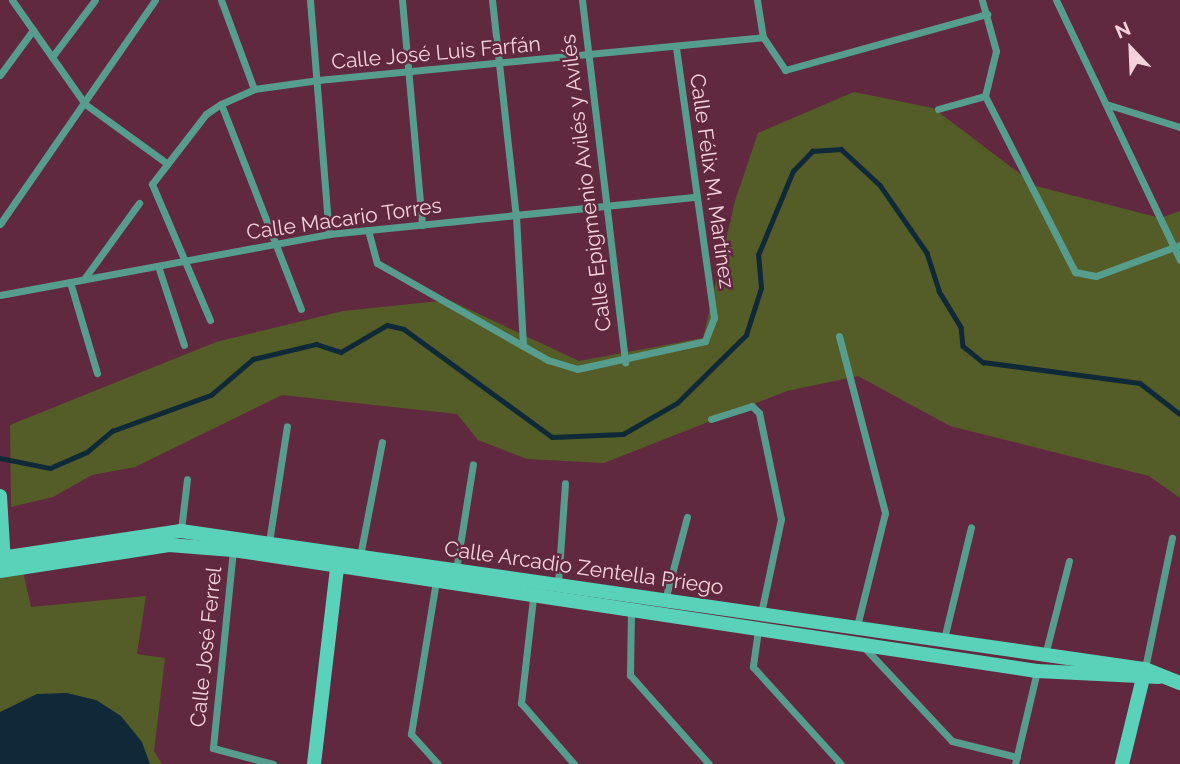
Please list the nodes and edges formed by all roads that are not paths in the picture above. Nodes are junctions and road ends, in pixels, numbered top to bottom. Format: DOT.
graph roads {
  1 [pos="12,0"];
  2 [pos="155,0"];
  3 [pos="221,0"];
  4 [pos="310,0"];
  5 [pos="402,0"];
  6 [pos="492,0"];
  7 [pos="582,0"];
  8 [pos="757,0"];
  9 [pos="982,0"];
  10 [pos="1055,0"];
  11 [pos="92,3"];
  12 [pos="986,13"];
  13 [pos="33,30"];
  14 [pos="764,37"];
  15 [pos="677,49"];
  16 [pos="52,57"];
  17 [pos="587,57"];
  18 [pos="499,64"];
  19 [pos="409,72"];
  20 [pos="0,75"];
  21 [pos="318,80"];
  22 [pos="254,89"];
  23 [pos="985,96"];
  24 [pos="85,104"];
  25 [pos="221,104"];
  26 [pos="1106,104"];
  27 [pos="938,109"];
  28 [pos="1180,127"];
  29 [pos="168,164"];
  30 [pos="696,197"];
  31 [pos="139,203"];
  32 [pos="603,207"];
  33 [pos="516,215"];
  34 [pos="0,224"];
  35 [pos="422,225"];
  36 [pos="368,230"];
  37 [pos="329,234"];
  38 [pos="273,244"];
  39 [pos="1177,246"];
  40 [pos="1180,260"];
  41 [pos="186,261"];
  42 [pos="158,266"];
  43 [pos="84,279"];
  44 [pos="70,282"];
  45 [pos="0,295"];
  46 [pos="301,309"];
  47 [pos="210,320"];
  48 [pos="839,337"];
  49 [pos="184,345"];
  50 [pos="523,346"];
  51 [pos="625,362"];
  52 [pos="97,373"];
  53 [pos="711,419"];
  54 [pos="287,426"];
  55 [pos="382,442"];
  56 [pos="473,464"];
  57 [pos="187,479"];
  58 [pos="565,483"];
  59 [pos="0,496"];
  60 [pos="1,517"];
  61 [pos="687,517"];
  62 [pos="971,527"];
  63 [pos="181,531"];
  64 [pos="1172,538"];
  65 [pos="268,542"];
  66 [pos="233,550"];
  67 [pos="360,556"];
  68 [pos="1069,561"];
  69 [pos="2,564"];
  70 [pos="337,567"];
  71 [pos="438,567"];
  72 [pos="456,570"];
  73 [pos="436,583"];
  74 [pos="558,585"];
  75 [pos="533,598"];
  76 [pos="664,601"];
  77 [pos="631,611"];
  78 [pos="760,615"];
  79 [pos="758,630"];
  80 [pos="856,631"];
  81 [pos="943,641"];
  82 [pos="862,646"];
  83 [pos="1045,655"];
  84 [pos="940,657"];
  85 [pos="1037,671"];
  86 [pos="1144,675"];
  87 [pos="1180,683"];
  88 [pos="1016,761"];
  89 [pos="273,764"];
  90 [pos="314,764"];
  91 [pos="438,764"];
  92 [pos="574,764"];
  93 [pos="709,764"];
  94 [pos="841,764"];
  95 [pos="1122,764"];
  1 -- 13 [label="street"];
  2 -- 24 [label="street"];
  3 -- 22 [label="street"];
  4 -- 21 [label="street"];
  5 -- 19 [label="street"];
  6 -- 18 [label="street"];
  7 -- 17 [label="street, Calle Epigmenio Avilés y Avilés"];
  8 -- 14 [label="street"];
  9 -- 12 [label="street"];
  10 -- 26 [label="street"];
  11 -- 16 [label="street"];
  12 -- 14 [label="street"];
  12 -- 23 [label="street"];
  13 -- 16 [label="street"];
  13 -- 20 [label="street"];
  14 -- 15 [label="street, Calle José Luis Farfán"];
  15 -- 17 [label="street, Calle José Luis Farfán"];
  15 -- 30 [label="street, Calle Félix M. Martínez"];
  16 -- 24 [label="street"];
  17 -- 18 [label="street, Calle José Luis Farfán"];
  17 -- 32 [label="street, Calle Epigmenio Avilés y Avilés"];
  18 -- 19 [label="street, Calle José Luis Farfán"];
  18 -- 33 [label="street"];
  19 -- 21 [label="street, Calle José Luis Farfán"];
  19 -- 35 [label="street"];
  21 -- 22 [label="street, Calle José Luis Farfán"];
  21 -- 37 [label="street"];
  22 -- 25 [label="street, Calle José Luis Farfán"];
  23 -- 27 [label="street"];
  23 -- 39 [label="street"];
  24 -- 29 [label="street"];
  24 -- 34 [label="street"];
  25 -- 29 [label="street, Calle José Luis Farfán"];
  25 -- 38 [label="street"];
  26 -- 28 [label="street"];
  26 -- 39 [label="street"];
  29 -- 41 [label="street, Calle José Luis Farfán"];
  30 -- 32 [label="street, Calle Macario Torres"];
  30 -- 51 [label="street, Calle Félix M. Martínez"];
  31 -- 43 [label="street"];
  32 -- 33 [label="street, Calle Macario Torres"];
  32 -- 51 [label="street, Calle Epigmenio Avilés y Avilés"];
  33 -- 35 [label="street, Calle Macario Torres"];
  33 -- 50 [label="street"];
  35 -- 36 [label="street, Calle Macario Torres"];
  36 -- 37 [label="street, Calle Macario Torres"];
  36 -- 50 [label="street"];
  37 -- 38 [label="street, Calle Macario Torres"];
  38 -- 41 [label="street, Calle Macario Torres"];
  38 -- 46 [label="street"];
  39 -- 40 [label="street"];
  41 -- 42 [label="street, Calle Macario Torres"];
  41 -- 47 [label="street"];
  42 -- 43 [label="street, Calle Macario Torres"];
  42 -- 49 [label="street"];
  43 -- 44 [label="street, Calle Macario Torres"];
  44 -- 45 [label="street, Calle Macario Torres"];
  44 -- 52 [label="street"];
  48 -- 80 [label="street"];
  50 -- 51 [label="street"];
  53 -- 78 [label="street"];
  54 -- 65 [label="street"];
  55 -- 67 [label="street"];
  56 -- 72 [label="street"];
  57 -- 63 [label="street"];
  58 -- 74 [label="street"];
  59 -- 60 [label="street"];
  60 -- 69 [label="street"];
  61 -- 76 [label="street"];
  62 -- 81 [label="street"];
  63 -- 65 [label="street, Calle Arcadio Zentella Priego"];
  63 -- 69 [label="street, Calle Arcadio Zentella Priego"];
  64 -- 86 [label="street"];
  65 -- 67 [label="street, Calle Arcadio Zentella Priego"];
  66 -- 69 [label="street, Calle Arcadio Zentella Priego"];
  66 -- 70 [label="street, Calle Arcadio Zentella Priego"];
  66 -- 89 [label="street, Calle José Ferrel"];
  67 -- 71 [label="street, Calle Arcadio Zentella Priego"];
  68 -- 83 [label="street"];
  70 -- 73 [label="street, Calle Arcadio Zentella Priego"];
  70 -- 90 [label="street"];
  71 -- 72 [label="street, Calle Arcadio Zentella Priego"];
  71 -- 73 [label="street"];
  72 -- 74 [label="street, Calle Arcadio Zentella Priego"];
  73 -- 75 [label="street, Calle Arcadio Zentella Priego"];
  73 -- 91 [label="street"];
  74 -- 76 [label="street, Calle Arcadio Zentella Priego"];
  75 -- 77 [label="street, Calle Arcadio Zentella Priego"];
  75 -- 92 [label="street"];
  76 -- 78 [label="street, Calle Arcadio Zentella Priego"];
  77 -- 79 [label="street, Calle Arcadio Zentella Priego"];
  77 -- 93 [label="street"];
  78 -- 80 [label="street, Calle Arcadio Zentella Priego"];
  79 -- 82 [label="street, Calle Arcadio Zentella Priego"];
  79 -- 94 [label="street"];
  80 -- 81 [label="street, Calle Arcadio Zentella Priego"];
  81 -- 83 [label="street, Calle Arcadio Zentella Priego"];
  81 -- 84 [label="street"];
  82 -- 84 [label="street, Calle Arcadio Zentella Priego"];
  82 -- 88 [label="street"];
  83 -- 86 [label="street, Calle Arcadio Zentella Priego"];
  84 -- 85 [label="street, Calle Arcadio Zentella Priego"];
  85 -- 86 [label="street, Calle Arcadio Zentella Priego"];
  85 -- 88 [label="street"];
  86 -- 87 [label="street, Calle Arcadio Zentella Priego"];
  86 -- 95 [label="street"];
}
